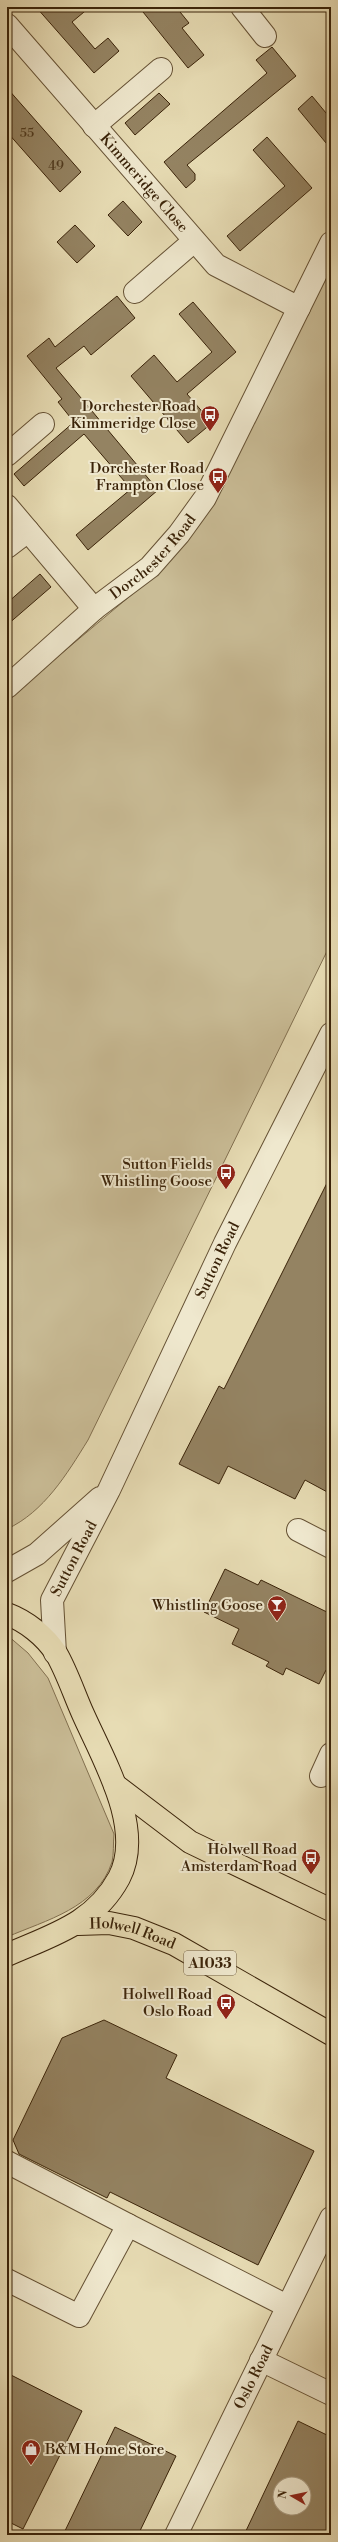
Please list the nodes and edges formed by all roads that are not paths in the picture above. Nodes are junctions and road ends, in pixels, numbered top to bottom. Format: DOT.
graph roads {
  1 [pos="249,10"];
  2 [pos="7,25"];
  3 [pos="266,36"];
  4 [pos="161,69"];
  5 [pos="94,126"];
  6 [pos="194,241"];
  7 [pos="331,243"];
  8 [pos="135,292"];
  9 [pos="299,308"];
  10 [pos="42,424"];
  11 [pos="7,455"];
  12 [pos="7,506"];
  13 [pos="28,531"];
  14 [pos="7,547"];
  15 [pos="94,609"];
  16 [pos="7,687"];
  17 [pos="331,1034"];
  18 [pos="109,1490"];
  19 [pos="298,1530"];
  20 [pos="331,1546"];
  21 [pos="7,1571"];
  22 [pos="7,1614"];
  23 [pos="55,1653"];
  24 [pos="331,1754"];
  25 [pos="321,1776"];
  26 [pos="115,1785"];
  27 [pos="331,1910"];
  28 [pos="78,1924"];
  29 [pos="7,1955"];
  30 [pos="331,2034"];
  31 [pos="7,2162"];
  32 [pos="331,2218"];
  33 [pos="128,2225"];
  34 [pos="7,2280"];
  35 [pos="287,2306"];
  36 [pos="261,2360"];
  37 [pos="331,2394"];
  38 [pos="176,2535"];
  1 -- 3 [label="street"];
  2 -- 5 [label="street, Kimmeridge Close"];
  4 -- 5 [label="street, Kimmeridge Close"];
  5 -- 6 [label="street, Kimmeridge Close"];
  6 -- 8 [label="street, Kimmeridge Close"];
  6 -- 9 [label="street, Kimmeridge Close"];
  7 -- 9 [label="street, Dorchester Road"];
  9 -- 15 [label="street, Dorchester Road"];
  10 -- 11 [label="street"];
  12 -- 13 [label="street"];
  13 -- 14 [label="street"];
  13 -- 15 [label="street"];
  15 -- 16 [label="street, Dorchester Road"];
  17 -- 18 [label="street, Sutton Road"];
  18 -- 21 [label="street, Sutton Road"];
  18 -- 23 [label="street, Sutton Road"];
  19 -- 20 [label="street"];
  22 -- 23 [label="highway"];
  23 -- 26 [label="highway"];
  24 -- 25 [label="street"];
  26 -- 27 [label="highway"];
  26 -- 28 [label="highway"];
  28 -- 29 [label="highway"];
  28 -- 30 [label="highway, Holwell Road / A1033"];
  31 -- 33 [label="street"];
  32 -- 35 [label="street, Oslo Road"];
  33 -- 34 [label="street"];
  33 -- 35 [label="street"];
  35 -- 36 [label="street, Oslo Road"];
  36 -- 37 [label="street"];
  36 -- 38 [label="street, Oslo Road"];
}
